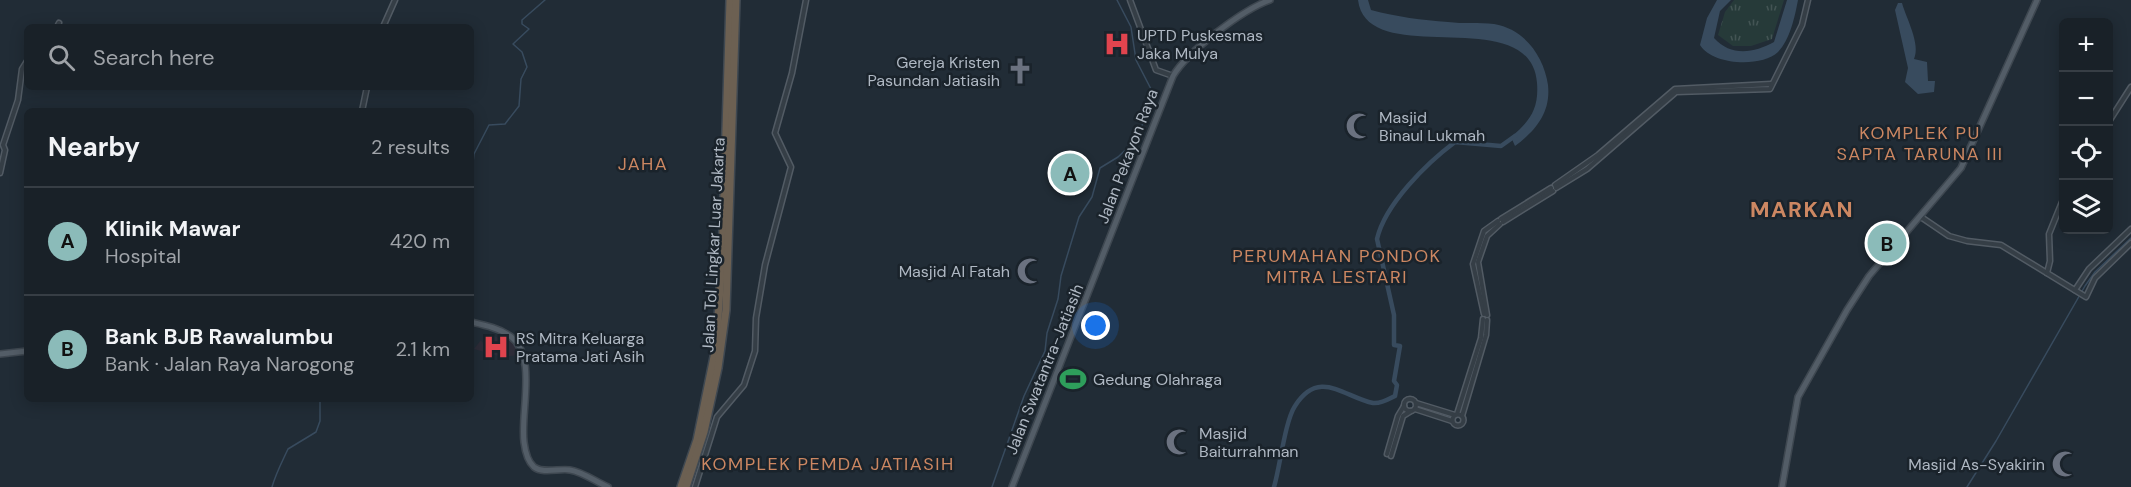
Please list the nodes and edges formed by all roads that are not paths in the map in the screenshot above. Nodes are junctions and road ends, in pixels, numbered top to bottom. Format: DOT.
graph roads {
  1 [pos="395,0"];
  2 [pos="730,0"];
  3 [pos="736,0"];
  4 [pos="806,0"];
  5 [pos="1130,0"];
  6 [pos="1270,0"];
  7 [pos="1808,0"];
  8 [pos="2037,0"];
  9 [pos="383,24"];
  10 [pos="24,66"];
  11 [pos="1173,76"];
  12 [pos="1773,84"];
  13 [pos="2131,87"];
  14 [pos="1695,88"];
  15 [pos="366,90"];
  16 [pos="363,108"];
  17 [pos="2113,116"];
  18 [pos="0,173"];
  19 [pos="2059,209"];
  20 [pos="1921,217"];
  21 [pos="2131,229"];
  22 [pos="2131,243"];
  23 [pos="1101,261"];
  24 [pos="2047,273"];
  25 [pos="2076,291"];
  26 [pos="474,323"];
  27 [pos="24,351"];
  28 [pos="0,354"];
  29 [pos="1416,403"];
  30 [pos="1404,405"];
  31 [pos="1413,410"];
  32 [pos="1458,415"];
  33 [pos="1452,421"];
  34 [pos="608,487"];
  35 [pos="681,487"];
  36 [pos="686,487"];
  37 [pos="695,487"];
  38 [pos="1012,487"];
  39 [pos="1782,487"];
  1 -- 9 [label="street"];
  2 -- 35 [label="highway, Jalan Tol Lingkar Luar Jakarta"];
  3 -- 36 [label="highway, Jalan Tol Lingkar Luar Jakarta"];
  4 -- 37 [label="street"];
  5 -- 11 [label="street"];
  6 -- 11 [label="main road, Jalan Pekayon Raya"];
  7 -- 12 [label="street"];
  8 -- 20 [label="main road"];
  10 -- 18 [label="street"];
  11 -- 23 [label="main road, Jalan Pekayon Raya"];
  12 -- 14 [label="street"];
  12 -- 14 [label="street"];
  13 -- 17 [label="street"];
  14 -- 32 [label="street"];
  15 -- 16 [label="street"];
  19 -- 24 [label="street"];
  20 -- 24 [label="street"];
  20 -- 39 [label="main road"];
  21 -- 25 [label="street"];
  22 -- 25 [label="street"];
  23 -- 38 [label="main road, Jalan Swatantra-Jatiasih"];
  24 -- 25 [label="street"];
  26 -- 34 [label="main road"];
  27 -- 28 [label="main road"];
  29 -- 30 [label="street"];
  29 -- 31 [label="street"];
  29 -- 32 [label="street"];
  30 -- 31 [label="street"];
  30 -- 31 [label="street"];
  31 -- 33 [label="street"];
  32 -- 33 [label="street"];
  32 -- 33 [label="street"];
}
